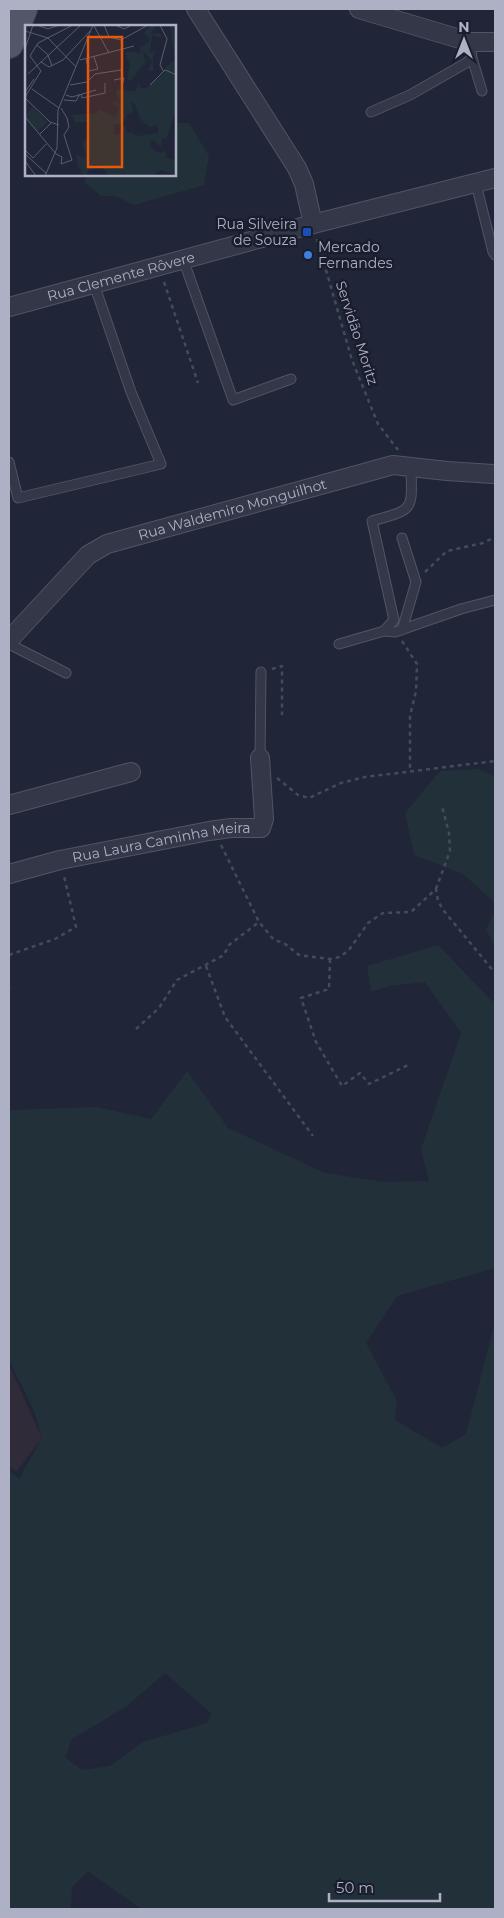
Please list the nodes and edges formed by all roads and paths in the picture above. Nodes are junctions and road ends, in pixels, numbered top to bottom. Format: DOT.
graph roads {
  1 [pos="23,9"];
  2 [pos="196,9"];
  3 [pos="359,9"];
  4 [pos="495,42"];
  5 [pos="9,44"];
  6 [pos="471,50"];
  7 [pos="482,92"];
  8 [pos="371,112"];
  9 [pos="495,178"];
  10 [pos="476,184"];
  11 [pos="313,224"];
  12 [pos="495,254"];
  13 [pos="183,260"];
  14 [pos="163,279"];
  15 [pos="94,284"];
  16 [pos="9,307"];
  17 [pos="291,380"];
  18 [pos="198,383"];
  19 [pos="9,462"];
  20 [pos="411,467"];
  21 [pos="493,474"];
  22 [pos="495,537"];
  23 [pos="402,538"];
  24 [pos="416,582"];
  25 [pos="495,600"];
  26 [pos="384,631"];
  27 [pos="399,631"];
  28 [pos="9,640"];
  29 [pos="9,644"];
  30 [pos="339,644"];
  31 [pos="261,672"];
  32 [pos="66,673"];
  33 [pos="282,715"];
  34 [pos="260,758"];
  35 [pos="495,761"];
  36 [pos="410,771"];
  37 [pos="131,772"];
  38 [pos="9,805"];
  39 [pos="442,806"];
  40 [pos="231,828"];
  41 [pos="60,860"];
  42 [pos="9,874"];
  43 [pos="436,889"];
  44 [pos="259,922"];
  45 [pos="9,955"];
  46 [pos="330,959"];
  47 [pos="206,966"];
  48 [pos="495,973"];
  49 [pos="9,986"];
  50 [pos="9,994"];
  51 [pos="136,1029"];
  52 [pos="408,1065"];
  53 [pos="313,1136"];
  1 -- 5 [label="main road"];
  2 -- 11 [label="street"];
  3 -- 6 [label="street"];
  4 -- 6 [label="street"];
  6 -- 7 [label="lane"];
  6 -- 8 [label="lane"];
  9 -- 10 [label="street, Rua Clemente Rôvere"];
  10 -- 11 [label="street, Rua Clemente Rôvere"];
  10 -- 12 [label="lane"];
  11 -- 13 [label="street, Rua Clemente Rôvere"];
  11 -- 20 [label="path, Servidão Moritz"];
  13 -- 15 [label="street, Rua Clemente Rôvere"];
  13 -- 17 [label="lane"];
  14 -- 18 [label="path"];
  15 -- 16 [label="street, Rua Clemente Rôvere"];
  15 -- 19 [label="lane"];
  20 -- 21 [label="street, Rua Waldemiro Monguilhot"];
  20 -- 26 [label="lane"];
  20 -- 28 [label="street, Rua Waldemiro Monguilhot"];
  22 -- 24 [label="path"];
  23 -- 24 [label="lane"];
  24 -- 27 [label="lane"];
  25 -- 27 [label="lane"];
  26 -- 27 [label="lane"];
  26 -- 30 [label="lane"];
  27 -- 36 [label="path"];
  29 -- 32 [label="lane"];
  31 -- 33 [label="path"];
  31 -- 34 [label="lane"];
  34 -- 36 [label="path"];
  34 -- 40 [label="street, Rua Laura Caminha Meira"];
  35 -- 36 [label="path"];
  37 -- 38 [label="street"];
  39 -- 43 [label="path"];
  40 -- 41 [label="street, Rua Laura Caminha Meira"];
  40 -- 44 [label="path"];
  41 -- 42 [label="street, Rua Laura Caminha Meira"];
  41 -- 45 [label="path"];
  43 -- 46 [label="path"];
  43 -- 48 [label="path"];
  44 -- 46 [label="path"];
  44 -- 47 [label="path"];
  46 -- 52 [label="path"];
  47 -- 51 [label="path"];
  47 -- 53 [label="path"];
  49 -- 50 [label="path"];
}
